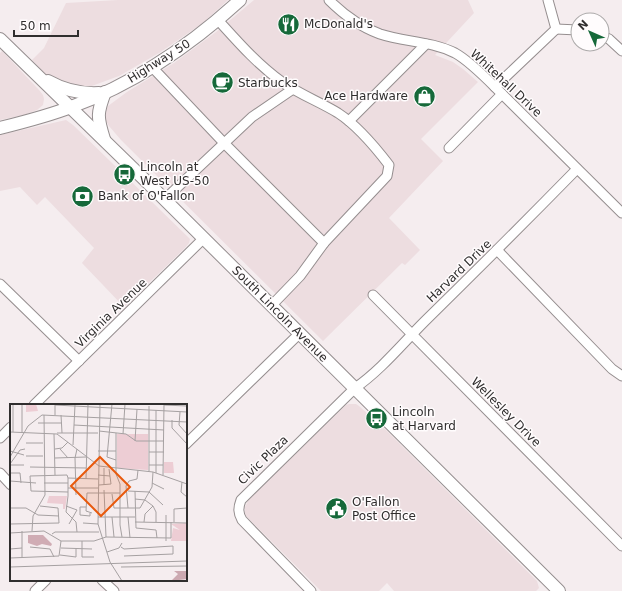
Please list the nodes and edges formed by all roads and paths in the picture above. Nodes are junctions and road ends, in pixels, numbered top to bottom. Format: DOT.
graph roads {
  1 [pos="240,0"];
  2 [pos="329,0"];
  3 [pos="548,0"];
  4 [pos="218,20"];
  5 [pos="556,29"];
  6 [pos="570,30"];
  7 [pos="0,38"];
  8 [pos="610,40"];
  9 [pos="426,44"];
  10 [pos="622,51"];
  11 [pos="152,67"];
  12 [pos="39,77"];
  13 [pos="495,87"];
  14 [pos="293,89"];
  15 [pos="105,92"];
  16 [pos="502,94"];
  17 [pos="70,107"];
  18 [pos="349,121"];
  19 [pos="0,128"];
  20 [pos="104,140"];
  21 [pos="224,143"];
  22 [pos="449,148"];
  23 [pos="577,169"];
  24 [pos="165,200"];
  25 [pos="622,213"];
  26 [pos="204,238"];
  27 [pos="324,242"];
  28 [pos="497,250"];
  29 [pos="0,284"];
  30 [pos="373,294"];
  31 [pos="272,305"];
  32 [pos="300,333"];
  33 [pos="412,333"];
  34 [pos="79,361"];
  35 [pos="622,376"];
  36 [pos="355,388"];
  37 [pos="35,404"];
  38 [pos="10,428"];
  39 [pos="0,438"];
  40 [pos="187,443"];
  41 [pos="0,473"];
  42 [pos="10,484"];
  43 [pos="622,546"];
  44 [pos="45,581"];
  45 [pos="103,581"];
  46 [pos="35,591"];
  47 [pos="114,591"];
  48 [pos="311,591"];
  49 [pos="558,591"];
  1 -- 4 [label="main road, Highway 50"];
  2 -- 9 [label="street, Whitehall Drive"];
  3 -- 5 [label="street"];
  4 -- 11 [label="main road, Highway 50"];
  4 -- 14 [label="street"];
  5 -- 6 [label="street"];
  5 -- 13 [label="street"];
  7 -- 12 [label="main road, South Lincoln Avenue"];
  8 -- 10 [label="street"];
  9 -- 13 [label="street, Whitehall Drive"];
  9 -- 18 [label="street"];
  11 -- 15 [label="main road, Highway 50"];
  11 -- 21 [label="street"];
  12 -- 15 [label="main road"];
  12 -- 17 [label="main road, South Lincoln Avenue"];
  13 -- 16 [label="street, Whitehall Drive"];
  14 -- 18 [label="street"];
  14 -- 21 [label="street"];
  15 -- 17 [label="main road, Highway 50"];
  15 -- 20 [label="main road"];
  16 -- 22 [label="street"];
  16 -- 23 [label="street, Whitehall Drive"];
  17 -- 19 [label="main road, Highway 50"];
  17 -- 20 [label="main road, South Lincoln Avenue"];
  18 -- 27 [label="street"];
  20 -- 24 [label="main road, South Lincoln Avenue"];
  21 -- 24 [label="street"];
  21 -- 27 [label="street"];
  23 -- 25 [label="street, Whitehall Drive"];
  23 -- 28 [label="street, Harvard Drive"];
  24 -- 26 [label="main road, South Lincoln Avenue"];
  26 -- 31 [label="main road, South Lincoln Avenue"];
  26 -- 34 [label="street, Virginia Avenue"];
  27 -- 31 [label="street"];
  28 -- 33 [label="street, Harvard Drive"];
  28 -- 35 [label="street"];
  29 -- 34 [label="street"];
  30 -- 33 [label="street, Wellesley Drive"];
  31 -- 32 [label="main road, South Lincoln Avenue"];
  32 -- 36 [label="main road, South Lincoln Avenue"];
  32 -- 40 [label="street"];
  33 -- 36 [label="street, Harvard Drive"];
  33 -- 43 [label="street, Wellesley Drive"];
  34 -- 37 [label="street, Virginia Avenue"];
  36 -- 48 [label="street, Civic Plaza"];
  36 -- 49 [label="main road, South Lincoln Avenue"];
  38 -- 39 [label="street"];
  41 -- 42 [label="street"];
  44 -- 46 [label="street"];
  45 -- 47 [label="street"];
}
